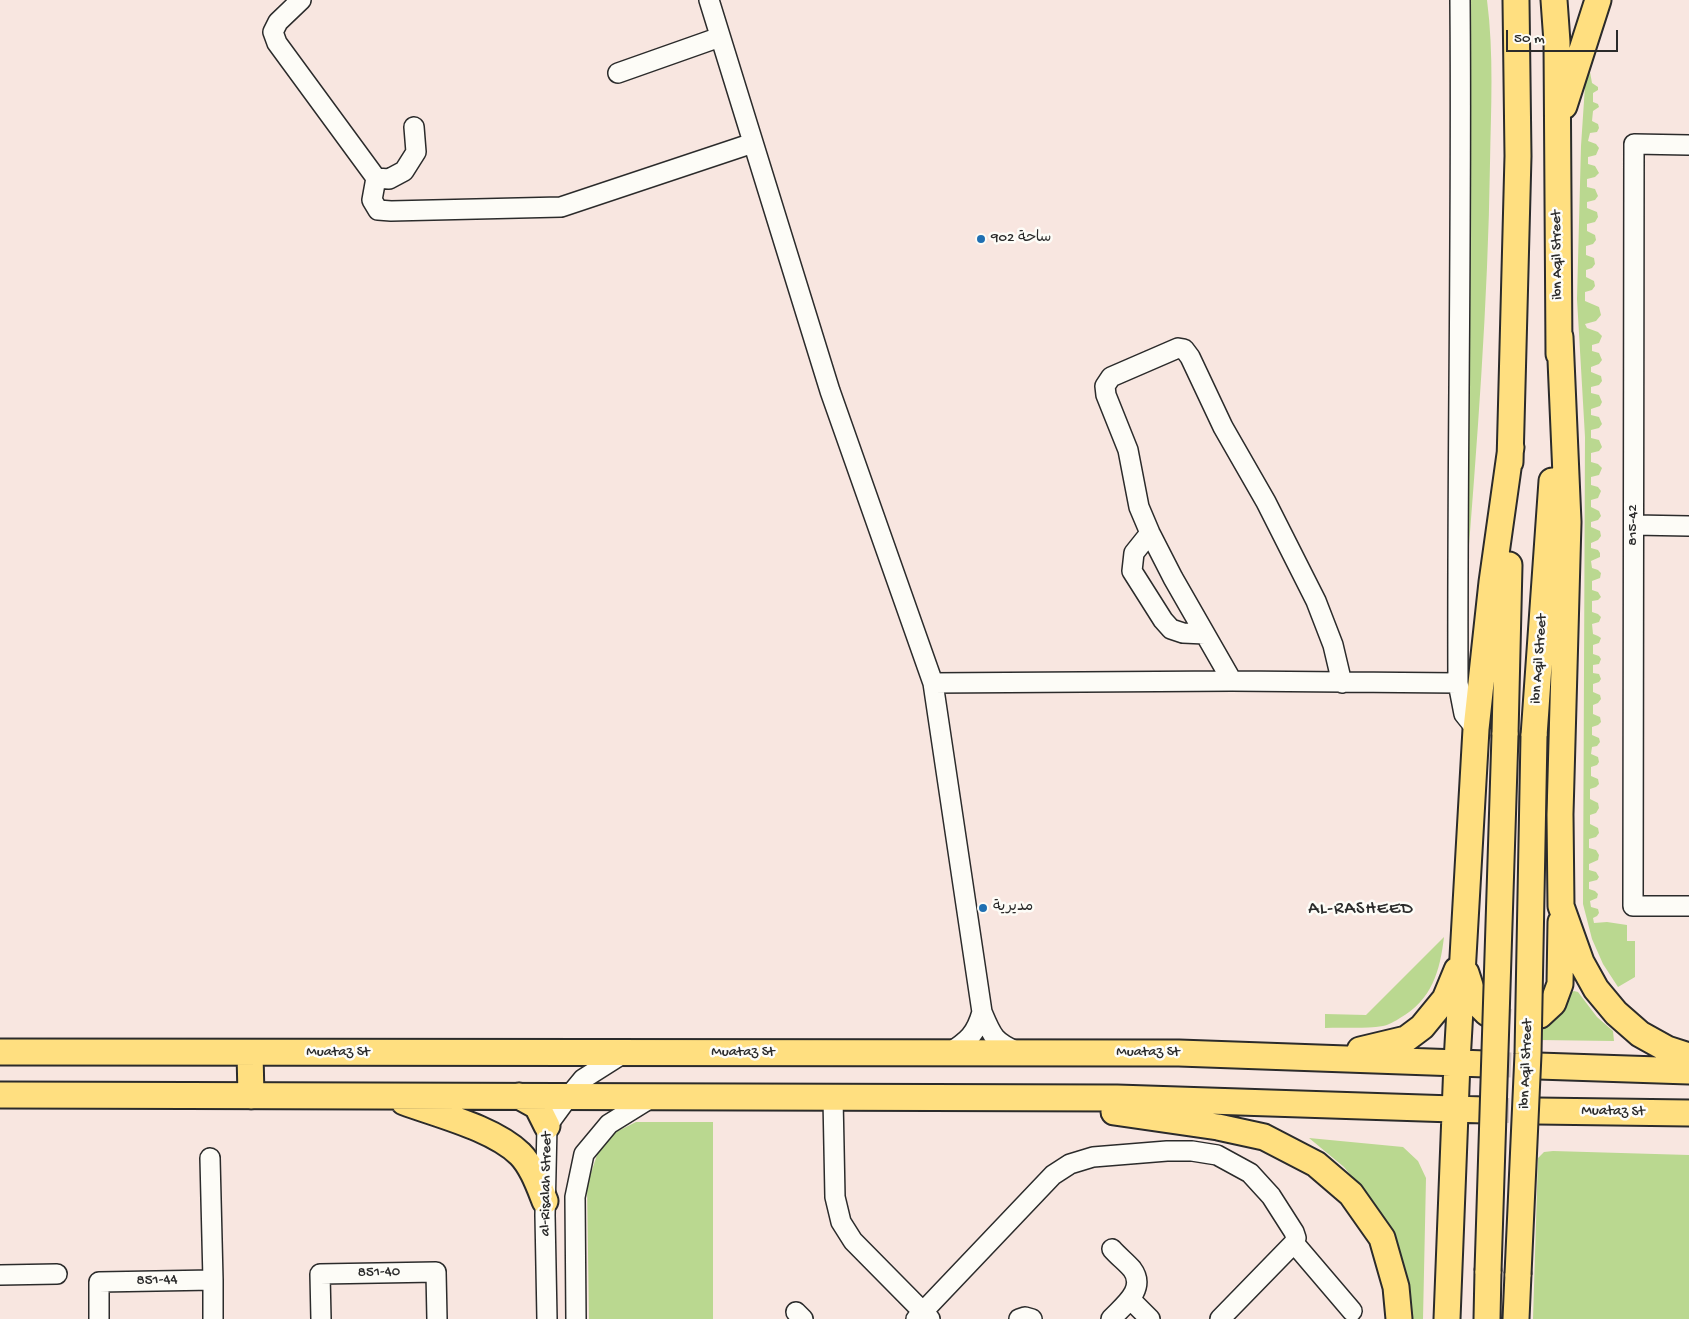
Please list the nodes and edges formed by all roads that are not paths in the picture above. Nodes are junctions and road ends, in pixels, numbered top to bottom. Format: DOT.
graph roads {
  1 [pos="301,0"];
  2 [pos="709,0"];
  3 [pos="1460,0"];
  4 [pos="1516,0"];
  5 [pos="1554,0"];
  6 [pos="1598,0"];
  7 [pos="720,37"];
  8 [pos="618,73"];
  9 [pos="414,126"];
  10 [pos="1556,130"];
  11 [pos="753,143"];
  12 [pos="1689,145"];
  13 [pos="376,178"];
  14 [pos="1560,338"];
  15 [pos="1511,447"];
  16 [pos="1634,526"];
  17 [pos="1689,526"];
  18 [pos="1150,534"];
  19 [pos="1206,634"];
  20 [pos="1232,681"];
  21 [pos="1342,682"];
  22 [pos="933,683"];
  23 [pos="1458,683"];
  24 [pos="1476,729"];
  25 [pos="1561,906"];
  26 [pos="1689,906"];
  27 [pos="1463,956"];
  28 [pos="982,1012"];
  29 [pos="1487,1013"];
  30 [pos="1540,1015"];
  31 [pos="0,1052"];
  32 [pos="250,1053"];
  33 [pos="624,1053"];
  34 [pos="949,1053"];
  35 [pos="1020,1053"];
  36 [pos="1689,1056"];
  37 [pos="1329,1058"];
  38 [pos="1457,1062"];
  39 [pos="1486,1064"];
  40 [pos="1538,1066"];
  41 [pos="1689,1071"];
  42 [pos="0,1095"];
  43 [pos="251,1096"];
  44 [pos="388,1096"];
  45 [pos="519,1096"];
  46 [pos="569,1096"];
  47 [pos="652,1098"];
  48 [pos="833,1098"];
  49 [pos="1025,1098"];
  50 [pos="1455,1110"];
  51 [pos="1484,1110"];
  52 [pos="1537,1111"];
  53 [pos="1677,1113"];
  54 [pos="1689,1122"];
  55 [pos="547,1126"];
  56 [pos="210,1158"];
  57 [pos="545,1201"];
  58 [pos="1294,1243"];
  59 [pos="1112,1249"];
  60 [pos="58,1274"];
  61 [pos="0,1275"];
  62 [pos="213,1280"];
  63 [pos="1130,1299"];
  64 [pos="1352,1312"];
  65 [pos="1517,1316"];
  66 [pos="923,1317"];
  67 [pos="100,1319"];
  68 [pos="214,1319"];
  69 [pos="321,1319"];
  70 [pos="437,1319"];
  71 [pos="547,1319"];
  72 [pos="576,1319"];
  73 [pos="1020,1319"];
  74 [pos="1032,1319"];
  75 [pos="1111,1319"];
  76 [pos="1150,1319"];
  77 [pos="1220,1319"];
  78 [pos="1399,1319"];
  79 [pos="1447,1319"];
  80 [pos="1487,1319"];
  1 -- 13 [label="street"];
  2 -- 7 [label="street"];
  3 -- 23 [label="street"];
  4 -- 15 [label="main road, ibn Aqil Street"];
  5 -- 10 [label="main road, ibn Aqil Street"];
  6 -- 10 [label="main road"];
  7 -- 8 [label="street"];
  7 -- 11 [label="street"];
  9 -- 13 [label="street"];
  10 -- 14 [label="main road, ibn Aqil Street"];
  11 -- 13 [label="street"];
  11 -- 22 [label="street"];
  12 -- 16 [label="street, 815-42"];
  14 -- 25 [label="main road"];
  14 -- 65 [label="main road, ibn Aqil Street, bridge"];
  15 -- 24 [label="main road"];
  15 -- 80 [label="main road, ibn Aqil Street, bridge"];
  16 -- 17 [label="street"];
  16 -- 26 [label="street, 815-42"];
  18 -- 19 [label="street"];
  18 -- 19 [label="street"];
  18 -- 21 [label="street"];
  19 -- 20 [label="street"];
  20 -- 21 [label="street"];
  20 -- 22 [label="street"];
  21 -- 23 [label="street"];
  22 -- 28 [label="street"];
  23 -- 24 [label="street"];
  24 -- 27 [label="main road"];
  25 -- 30 [label="main road"];
  25 -- 36 [label="main road"];
  27 -- 29 [label="main road"];
  27 -- 37 [label="main road"];
  27 -- 38 [label="main road"];
  28 -- 34 [label="street"];
  28 -- 35 [label="street"];
  31 -- 32 [label="main road, Muataz St"];
  32 -- 33 [label="main road, Muataz St"];
  32 -- 43 [label="main road"];
  33 -- 34 [label="main road, Muataz St"];
  33 -- 46 [label="street, al-Risalah Street"];
  34 -- 35 [label="main road, Muataz St"];
  35 -- 37 [label="main road, Muataz St"];
  37 -- 38 [label="main road, Muataz St"];
  38 -- 39 [label="main road, Muataz St"];
  38 -- 50 [label="main road"];
  40 -- 41 [label="main road"];
  42 -- 43 [label="main road"];
  43 -- 44 [label="main road"];
  44 -- 45 [label="main road"];
  44 -- 57 [label="main road"];
  45 -- 46 [label="main road"];
  45 -- 55 [label="main road"];
  46 -- 47 [label="main road"];
  46 -- 55 [label="street, al-Risalah Street"];
  47 -- 48 [label="main road"];
  47 -- 72 [label="street, al-Risalah Street"];
  48 -- 49 [label="main road"];
  48 -- 66 [label="street"];
  49 -- 50 [label="main road"];
  49 -- 78 [label="main road"];
  50 -- 51 [label="main road"];
  50 -- 79 [label="main road"];
  52 -- 53 [label="main road, Muataz St"];
  53 -- 54 [label="main road"];
  55 -- 57 [label="street, al-Risalah Street"];
  56 -- 62 [label="street"];
  57 -- 71 [label="street, al-Risalah Street"];
  58 -- 64 [label="street"];
  58 -- 66 [label="street"];
  58 -- 77 [label="street"];
  59 -- 63 [label="street"];
  60 -- 61 [label="street"];
  62 -- 67 [label="street, 851-44"];
  62 -- 68 [label="street"];
  63 -- 75 [label="street"];
  63 -- 76 [label="street"];
  69 -- 70 [label="street, 851-40"];
  73 -- 74 [label="street"];
}
